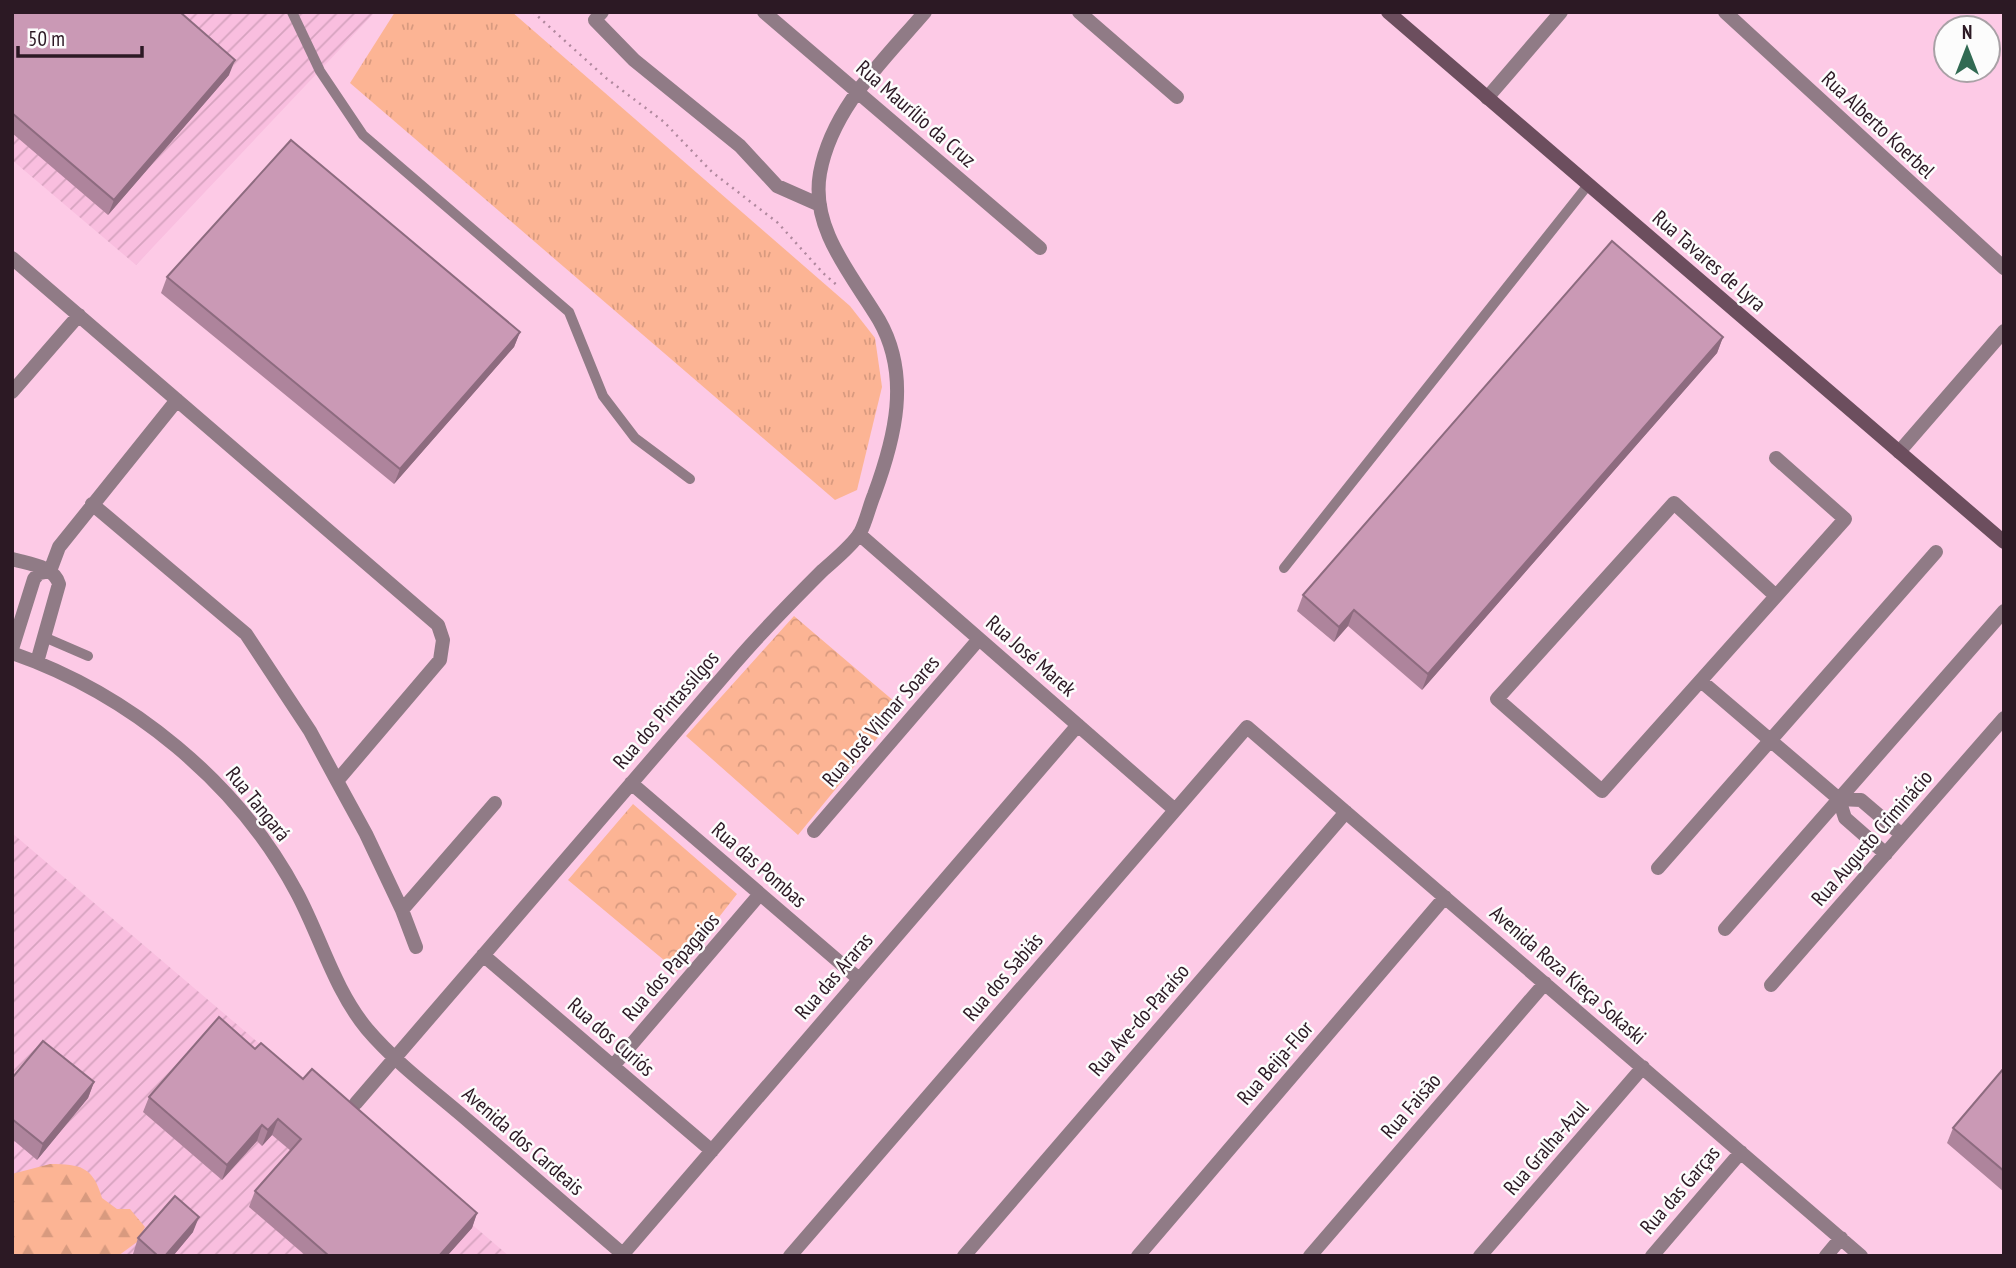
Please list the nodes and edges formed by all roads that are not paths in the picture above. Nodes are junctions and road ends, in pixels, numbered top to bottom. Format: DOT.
graph roads {
  1 [pos="292,12"];
  2 [pos="602,12"];
  3 [pos="764,12"];
  4 [pos="925,12"];
  5 [pos="1079,12"];
  6 [pos="1388,12"];
  7 [pos="1561,12"];
  8 [pos="1725,12"];
  9 [pos="856,91"];
  10 [pos="1177,97"];
  11 [pos="1488,98"];
  12 [pos="1588,185"];
  13 [pos="820,205"];
  14 [pos="1040,248"];
  15 [pos="12,258"];
  16 [pos="2004,268"];
  17 [pos="79,315"];
  18 [pos="2004,331"];
  19 [pos="12,392"];
  20 [pos="177,400"];
  21 [pos="1899,452"];
  22 [pos="1776,458"];
  23 [pos="690,479"];
  24 [pos="92,504"];
  25 [pos="859,534"];
  26 [pos="2004,542"];
  27 [pos="1936,552"];
  28 [pos="12,559"];
  29 [pos="1284,568"];
  30 [pos="50,571"];
  31 [pos="1776,597"];
  32 [pos="2004,611"];
  33 [pos="19,628"];
  34 [pos="44,637"];
  35 [pos="979,639"];
  36 [pos="12,651"];
  37 [pos="88,656"];
  38 [pos="37,662"];
  39 [pos="1701,681"];
  40 [pos="2004,718"];
  41 [pos="1077,725"];
  42 [pos="1247,727"];
  43 [pos="1770,740"];
  44 [pos="337,780"];
  45 [pos="631,783"];
  46 [pos="1839,799"];
  47 [pos="495,803"];
  48 [pos="1175,810"];
  49 [pos="1346,812"];
  50 [pos="814,831"];
  51 [pos="1902,835"];
  52 [pos="1886,854"];
  53 [pos="1658,868"];
  54 [pos="760,894"];
  55 [pos="1445,897"];
  56 [pos="402,910"];
  57 [pos="1725,929"];
  58 [pos="416,947"];
  59 [pos="483,955"];
  60 [pos="859,979"];
  61 [pos="1545,983"];
  62 [pos="1771,985"];
  63 [pos="395,1058"];
  64 [pos="613,1066"];
  65 [pos="1643,1067"];
  66 [pos="356,1103"];
  67 [pos="712,1151"];
  68 [pos="1741,1152"];
  69 [pos="1841,1238"];
  70 [pos="624,1255"];
  71 [pos="790,1256"];
  72 [pos="964,1256"];
  73 [pos="1138,1256"];
  74 [pos="1310,1256"];
  75 [pos="1480,1256"];
  76 [pos="1652,1256"];
  77 [pos="1826,1256"];
  78 [pos="1861,1256"];
  1 -- 23 [label="lane"];
  2 -- 13 [label="street"];
  3 -- 9 [label="street, Rua Maurílio da Cruz"];
  4 -- 9 [label="street, Rua dos Pintassilgos"];
  5 -- 10 [label="street"];
  6 -- 11 [label="main road, Rua Tavares de Lyra"];
  7 -- 11 [label="street"];
  8 -- 16 [label="street, Rua Alberto Koerbel"];
  9 -- 13 [label="street, Rua dos Pintassilgos"];
  9 -- 14 [label="street, Rua Maurílio da Cruz"];
  11 -- 12 [label="main road, Rua Tavares de Lyra"];
  12 -- 21 [label="main road, Rua Tavares de Lyra"];
  12 -- 29 [label="lane"];
  13 -- 25 [label="street, Rua dos Pintassilgos"];
  15 -- 17 [label="street"];
  17 -- 19 [label="street"];
  17 -- 20 [label="street"];
  18 -- 21 [label="street"];
  20 -- 24 [label="street"];
  20 -- 44 [label="street"];
  21 -- 26 [label="main road, Rua Tavares de Lyra"];
  22 -- 31 [label="street"];
  24 -- 30 [label="street"];
  24 -- 44 [label="street"];
  25 -- 35 [label="street, Rua José Marek"];
  25 -- 45 [label="street, Rua dos Pintassilgos"];
  27 -- 43 [label="street"];
  28 -- 30 [label="street"];
  30 -- 33 [label="street"];
  30 -- 34 [label="street"];
  31 -- 39 [label="street"];
  31 -- 39 [label="street"];
  32 -- 46 [label="street"];
  33 -- 34 [label="street"];
  33 -- 36 [label="street"];
  34 -- 37 [label="lane"];
  34 -- 38 [label="street"];
  35 -- 41 [label="street, Rua José Marek"];
  35 -- 50 [label="street, Rua José Vilmar Soares"];
  36 -- 38 [label="street, Rua Tangará"];
  38 -- 63 [label="street, Rua Tangará"];
  39 -- 43 [label="street"];
  40 -- 51 [label="street, Rua Augusto Criminácio"];
  41 -- 48 [label="street, Rua José Marek"];
  41 -- 60 [label="street, Rua das Araras"];
  42 -- 48 [label="street, Rua dos Sabiás"];
  42 -- 49 [label="street, Avenida Roza Kieça Sokaski"];
  43 -- 46 [label="street"];
  43 -- 53 [label="street"];
  44 -- 56 [label="street"];
  45 -- 54 [label="street, Rua das Pombas"];
  45 -- 59 [label="street, Rua dos Pintassilgos"];
  46 -- 51 [label="street"];
  46 -- 52 [label="street"];
  46 -- 57 [label="street"];
  47 -- 56 [label="street"];
  48 -- 71 [label="street, Rua dos Sabiás"];
  49 -- 55 [label="street, Avenida Roza Kieça Sokaski"];
  49 -- 72 [label="street, Rua Ave-do-Paraíso"];
  51 -- 52 [label="street, Rua Augusto Criminácio"];
  52 -- 62 [label="street, Rua Augusto Criminácio"];
  54 -- 60 [label="street, Rua das Pombas"];
  54 -- 64 [label="street, Rua dos Papagaios"];
  55 -- 61 [label="street, Avenida Roza Kieça Sokaski"];
  55 -- 73 [label="street, Rua Beija-Flor"];
  56 -- 58 [label="street"];
  59 -- 63 [label="street, Rua dos Pintassilgos"];
  59 -- 64 [label="street, Rua dos Curiós"];
  60 -- 67 [label="street, Rua das Araras"];
  61 -- 65 [label="street, Avenida Roza Kieça Sokaski"];
  61 -- 74 [label="street, Rua Faisão"];
  63 -- 66 [label="street, Rua dos Pintassilgos"];
  63 -- 70 [label="street, Avenida dos Cardeais"];
  64 -- 67 [label="street, Rua dos Curiós"];
  65 -- 68 [label="street, Avenida Roza Kieça Sokaski"];
  65 -- 75 [label="street, Rua Gralha-Azul"];
  67 -- 70 [label="street, Rua das Araras"];
  68 -- 69 [label="street, Avenida Roza Kieça Sokaski"];
  68 -- 76 [label="street, Rua das Garças"];
  69 -- 77 [label="street"];
  69 -- 78 [label="street, Avenida Roza Kieça Sokaski"];
}
